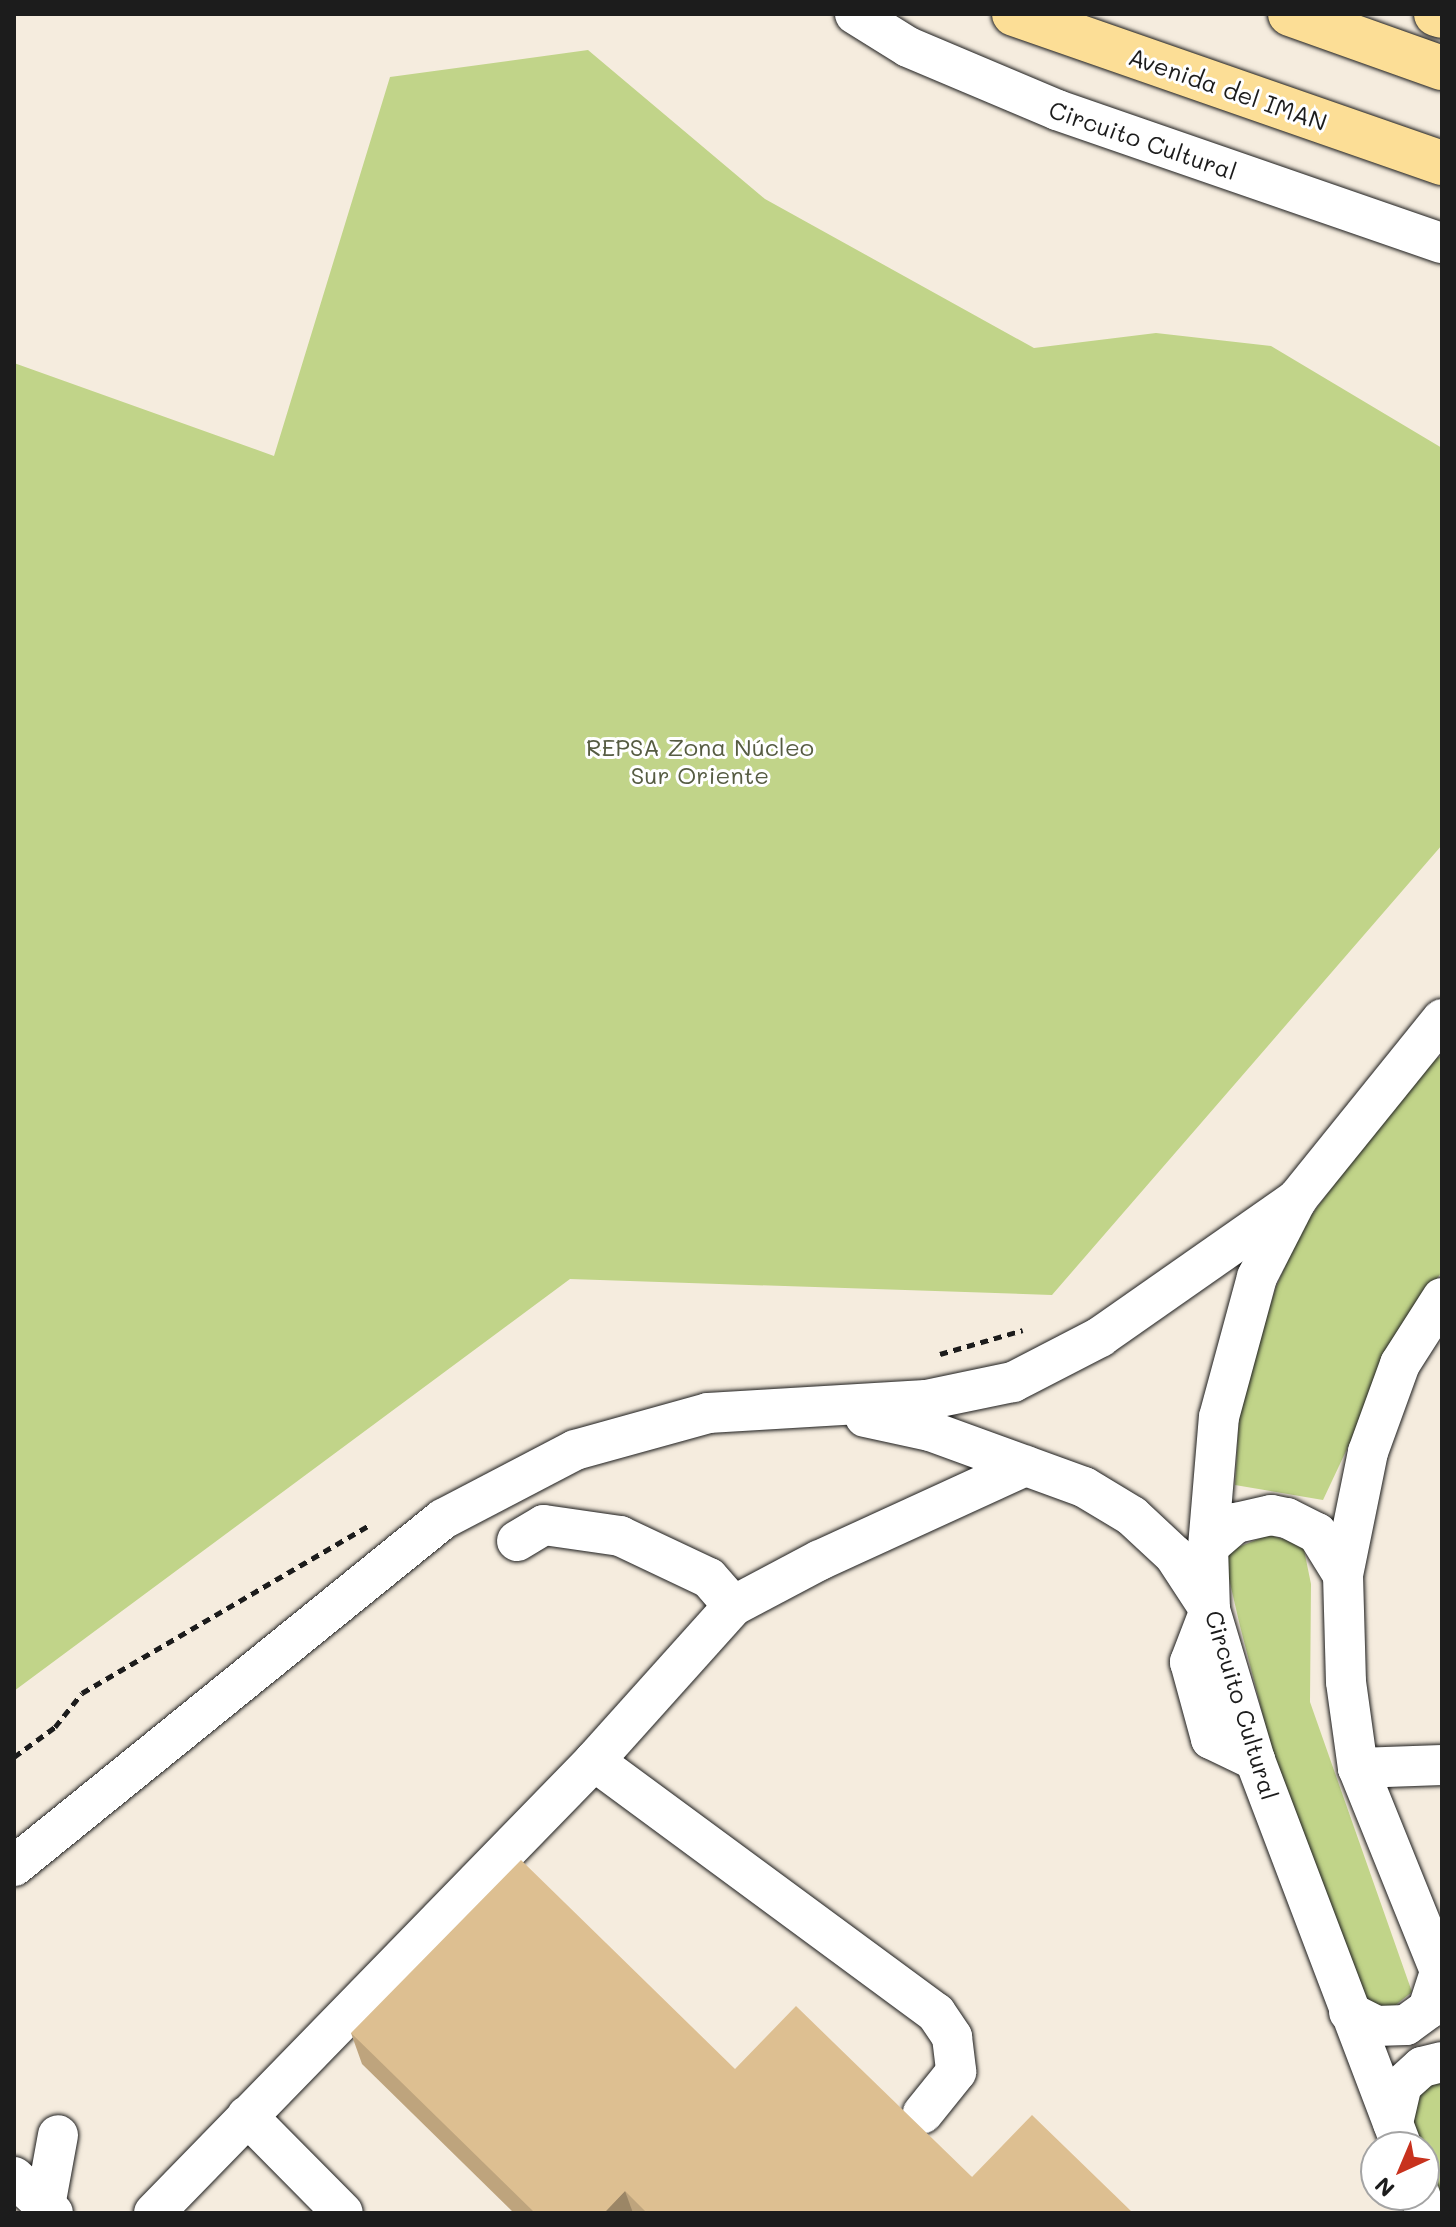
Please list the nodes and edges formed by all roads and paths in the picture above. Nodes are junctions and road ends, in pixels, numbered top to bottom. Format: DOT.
graph roads {
  1 [pos="855,14"];
  2 [pos="1014,14"];
  3 [pos="1290,14"];
  4 [pos="1442,68"];
  5 [pos="1442,163"];
  6 [pos="1442,243"];
  7 [pos="1436,1028"];
  8 [pos="1297,1199"];
  9 [pos="1442,1298"];
  10 [pos="829,1409"];
  11 [pos="1025,1466"];
  12 [pos="517,1541"];
  13 [pos="1208,1547"];
  14 [pos="1343,1575"];
  15 [pos="733,1606"];
  16 [pos="1210,1610"];
  17 [pos="594,1761"];
  18 [pos="1442,1765"];
  19 [pos="1358,1768"];
  20 [pos="14,1866"];
  21 [pos="1441,1973"];
  22 [pos="1349,2012"];
  23 [pos="1442,2062"];
  24 [pos="923,2113"];
  25 [pos="247,2116"];
  26 [pos="1395,2131"];
  27 [pos="1397,2131"];
  28 [pos="58,2135"];
  29 [pos="14,2177"];
  30 [pos="173,2207"];
  31 [pos="49,2209"];
  32 [pos="343,2213"];
  1 -- 6 [label="street, Circuito Cultural"];
  2 -- 5 [label="main road, Avenida del IMAN"];
  3 -- 4 [label="main road"];
  7 -- 8 [label="street, Circuito Cultural"];
  8 -- 10 [label="street"];
  8 -- 13 [label="street, Circuito Cultural"];
  9 -- 14 [label="street"];
  10 -- 11 [label="street"];
  10 -- 20 [label="street"];
  11 -- 15 [label="street"];
  11 -- 16 [label="street"];
  12 -- 15 [label="street"];
  13 -- 14 [label="street"];
  13 -- 16 [label="street, Circuito Cultural"];
  14 -- 19 [label="street"];
  15 -- 17 [label="street"];
  16 -- 22 [label="street, Circuito Cultural"];
  17 -- 24 [label="street"];
  17 -- 25 [label="street"];
  18 -- 19 [label="street"];
  19 -- 21 [label="street"];
  21 -- 22 [label="street"];
  22 -- 26 [label="street, Circuito Cultural"];
  23 -- 27 [label="street"];
  25 -- 30 [label="street"];
  25 -- 32 [label="street"];
  28 -- 31 [label="street"];
  29 -- 31 [label="street"];
}
